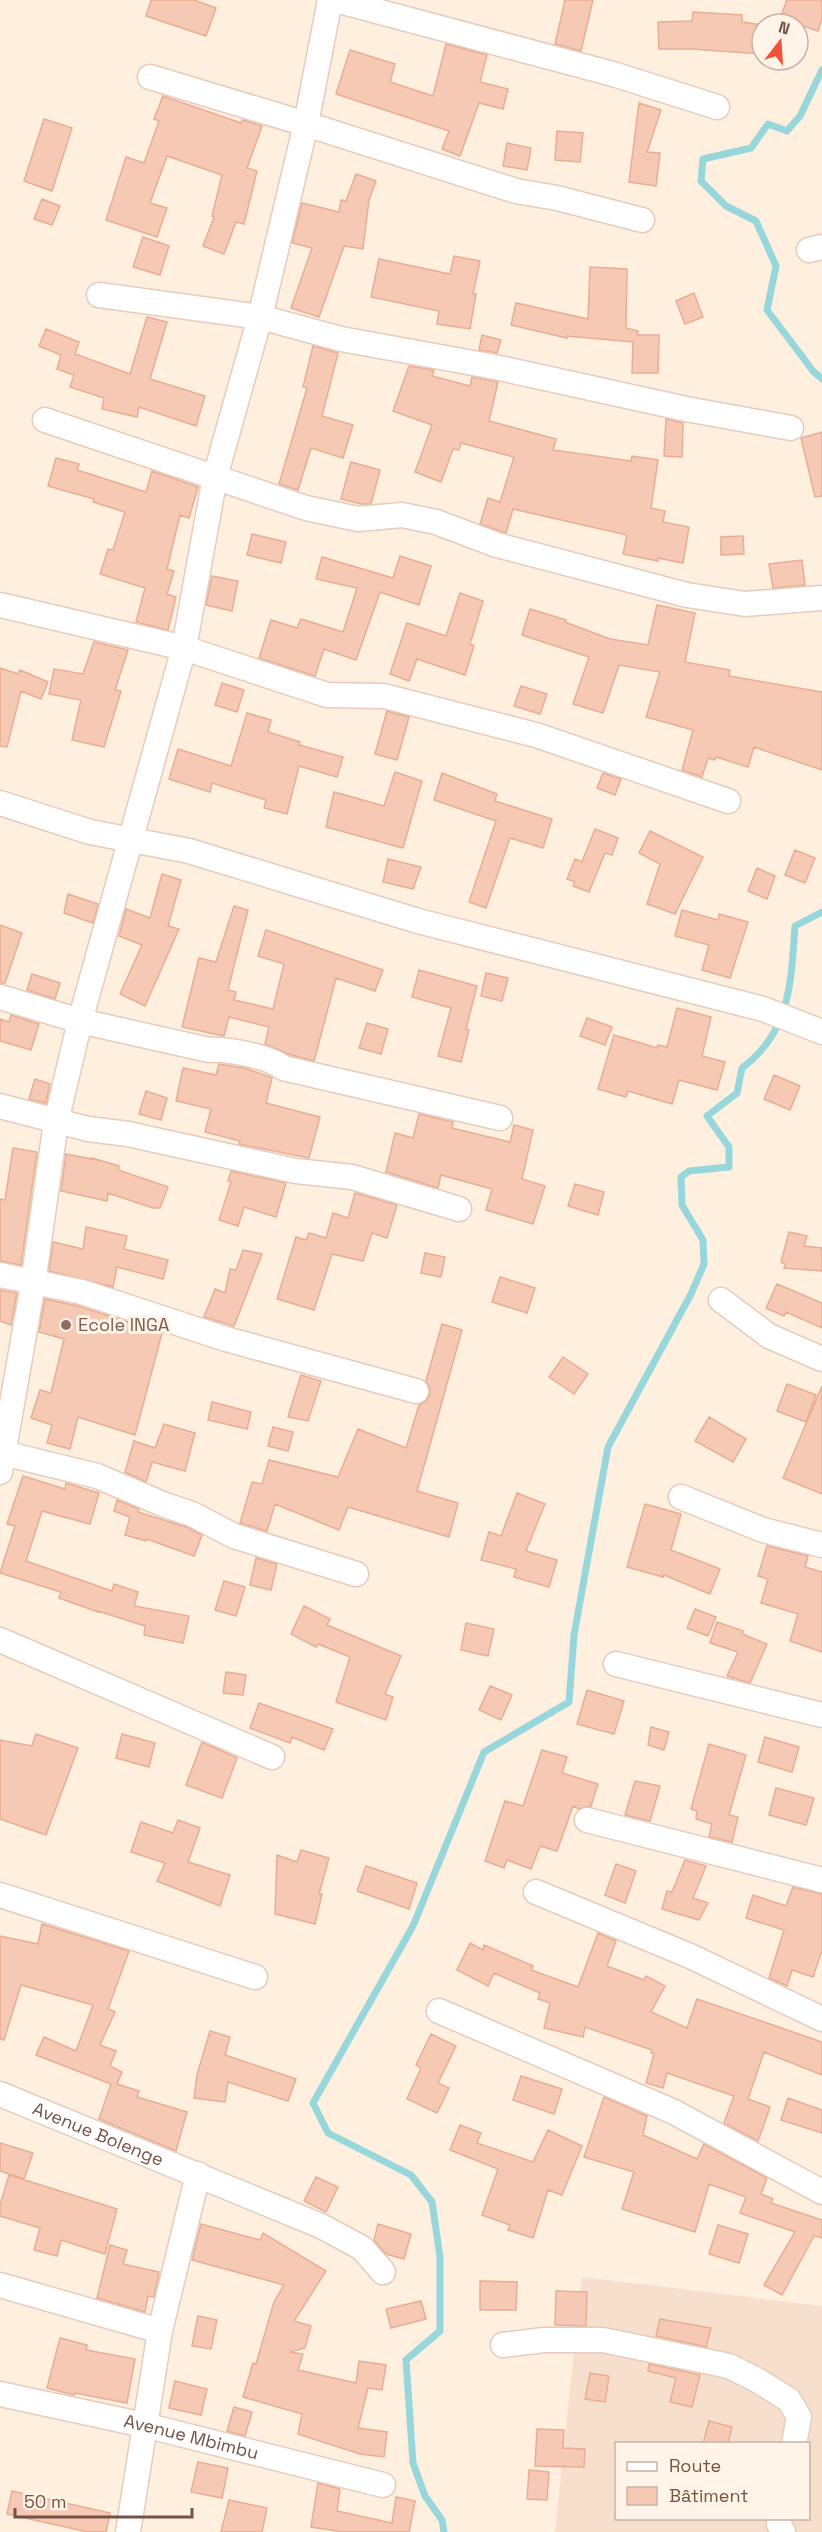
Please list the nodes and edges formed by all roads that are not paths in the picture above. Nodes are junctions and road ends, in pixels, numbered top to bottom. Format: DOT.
graph roads {
  1 [pos="330,0"];
  2 [pos="335,0"];
  3 [pos="150,77"];
  4 [pos="717,107"];
  5 [pos="306,124"];
  6 [pos="642,220"];
  7 [pos="99,295"];
  8 [pos="260,317"];
  9 [pos="45,420"];
  10 [pos="791,428"];
  11 [pos="215,477"];
  12 [pos="822,598"];
  13 [pos="0,605"];
  14 [pos="184,648"];
  15 [pos="728,801"];
  16 [pos="0,803"];
  17 [pos="131,841"];
  18 [pos="0,997"];
  19 [pos="80,1021"];
  20 [pos="822,1032"];
  21 [pos="0,1106"];
  22 [pos="500,1118"];
  23 [pos="56,1122"];
  24 [pos="459,1209"];
  25 [pos="0,1275"];
  26 [pos="33,1284"];
  27 [pos="721,1300"];
  28 [pos="822,1359"];
  29 [pos="416,1391"];
  30 [pos="2,1462"];
  31 [pos="681,1497"];
  32 [pos="822,1545"];
  33 [pos="356,1574"];
  34 [pos="0,1640"];
  35 [pos="616,1664"];
  36 [pos="822,1715"];
  37 [pos="272,1757"];
  38 [pos="587,1820"];
  39 [pos="822,1880"];
  40 [pos="536,1892"];
  41 [pos="0,1895"];
  42 [pos="255,1977"];
  43 [pos="439,2011"];
  44 [pos="822,2019"];
  45 [pos="0,2094"];
  46 [pos="198,2174"];
  47 [pos="822,2192"];
  48 [pos="383,2272"];
  49 [pos="0,2285"];
  50 [pos="160,2331"];
  51 [pos="502,2345"];
  52 [pos="0,2394"];
  53 [pos="144,2425"];
  54 [pos="794,2442"];
  55 [pos="383,2485"];
  56 [pos="128,2532"];
  1 -- 5 [label="street"];
  2 -- 4 [label="street"];
  3 -- 5 [label="street"];
  5 -- 6 [label="street"];
  5 -- 8 [label="street"];
  7 -- 8 [label="street"];
  8 -- 10 [label="street"];
  8 -- 11 [label="street"];
  9 -- 11 [label="street"];
  11 -- 12 [label="street"];
  11 -- 14 [label="street"];
  13 -- 14 [label="street"];
  14 -- 15 [label="street"];
  14 -- 17 [label="street"];
  16 -- 17 [label="street"];
  17 -- 19 [label="street"];
  17 -- 20 [label="street"];
  18 -- 19 [label="street"];
  19 -- 22 [label="street"];
  19 -- 23 [label="street"];
  21 -- 23 [label="street"];
  23 -- 24 [label="street"];
  23 -- 26 [label="street"];
  25 -- 26 [label="street"];
  26 -- 29 [label="street"];
  26 -- 30 [label="street"];
  27 -- 28 [label="street"];
  30 -- 33 [label="street"];
  31 -- 32 [label="street"];
  34 -- 37 [label="street"];
  35 -- 36 [label="street"];
  38 -- 39 [label="street"];
  40 -- 44 [label="street"];
  41 -- 42 [label="street"];
  43 -- 47 [label="street"];
  45 -- 46 [label="street, Avenue Bolenge"];
  46 -- 48 [label="street, Avenue Bolenge"];
  46 -- 50 [label="street"];
  49 -- 50 [label="street"];
  50 -- 53 [label="street"];
  51 -- 54 [label="street"];
  52 -- 53 [label="street, Avenue Mbimbu"];
  53 -- 55 [label="street, Avenue Mbimbu"];
  53 -- 56 [label="street"];
}
